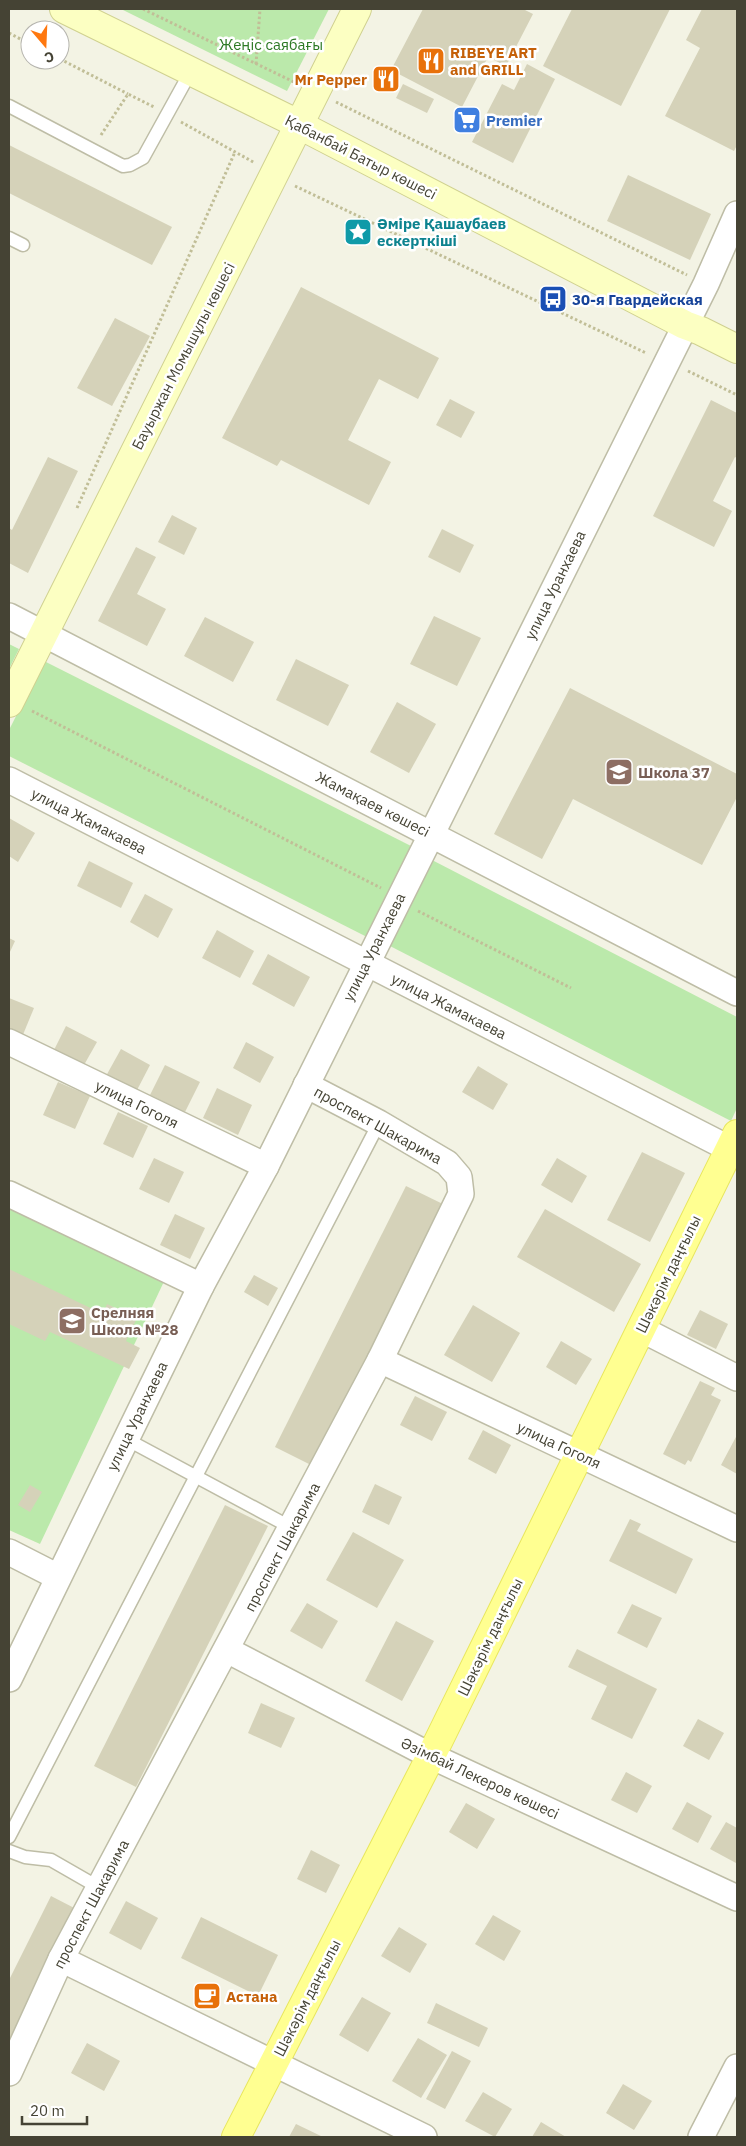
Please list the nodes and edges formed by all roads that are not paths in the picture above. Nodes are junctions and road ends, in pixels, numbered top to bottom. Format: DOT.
graph roads {
  1 [pos="64,9"];
  2 [pos="357,9"];
  3 [pos="190,71"];
  4 [pos="9,106"];
  5 [pos="298,125"];
  6 [pos="737,214"];
  7 [pos="9,238"];
  8 [pos="23,245"];
  9 [pos="693,328"];
  10 [pos="737,349"];
  11 [pos="9,616"];
  12 [pos="43,634"];
  13 [pos="9,702"];
  14 [pos="9,780"];
  15 [pos="431,834"];
  16 [pos="366,963"];
  17 [pos="737,993"];
  18 [pos="9,1042"];
  19 [pos="306,1085"];
  20 [pos="379,1123"];
  21 [pos="734,1141"];
  22 [pos="266,1166"];
  23 [pos="9,1194"];
  24 [pos="201,1286"];
  25 [pos="640,1329"];
  26 [pos="380,1360"];
  27 [pos="737,1378"];
  28 [pos="126,1439"];
  29 [pos="580,1454"];
  30 [pos="196,1477"];
  31 [pos="292,1528"];
  32 [pos="737,1529"];
  33 [pos="9,1552"];
  34 [pos="58,1577"];
  35 [pos="227,1650"];
  36 [pos="9,1679"];
  37 [pos="431,1756"];
  38 [pos="9,1837"];
  39 [pos="9,1851"];
  40 [pos="98,1887"];
  41 [pos="737,1898"];
  42 [pos="60,1959"];
  43 [pos="273,2065"];
  44 [pos="737,2067"];
  45 [pos="9,2073"];
  46 [pos="236,2137"];
  47 [pos="424,2137"];
  48 [pos="701,2137"];
  1 -- 3 [label="street, Қабанбай Батыр көшесі"];
  2 -- 5 [label="street, Бауыржан Момышұлы көшесі"];
  3 -- 4 [label="lane"];
  3 -- 5 [label="street, Қабанбай Батыр көшесі"];
  5 -- 9 [label="street, Қабанбай Батыр көшесі"];
  5 -- 12 [label="street, Бауыржан Момышұлы көшесі"];
  6 -- 9 [label="street, улица Уранхаева"];
  7 -- 8 [label="lane"];
  9 -- 10 [label="street, Қабанбай Батыр көшесі"];
  9 -- 15 [label="street, улица Уранхаева"];
  11 -- 12 [label="street, Жамақаев көшесі"];
  12 -- 13 [label="street, Бауыржан Момышұлы көшесі"];
  12 -- 15 [label="street, Жамақаев көшесі"];
  14 -- 16 [label="street, улица Жамакаева"];
  15 -- 16 [label="street, улица Уранхаева"];
  15 -- 17 [label="street, Жамақаев көшесі"];
  16 -- 19 [label="street, улица Уранхаева"];
  16 -- 21 [label="street, улица Жамакаева"];
  18 -- 22 [label="street, улица Гоголя"];
  19 -- 20 [label="street, проспект Шакарима"];
  19 -- 22 [label="street, улица Уранхаева"];
  20 -- 26 [label="street, проспект Шакарима"];
  20 -- 30 [label="lane"];
  21 -- 25 [label="main road, Шәкәрім даңғылы"];
  22 -- 24 [label="street, улица Уранхаева"];
  23 -- 24 [label="street"];
  24 -- 28 [label="street, улица Уранхаева"];
  25 -- 27 [label="street"];
  25 -- 29 [label="main road, Шәкәрім даңғылы"];
  26 -- 29 [label="street, улица Гоголя"];
  26 -- 31 [label="street, проспект Шакарима"];
  28 -- 30 [label="lane"];
  28 -- 34 [label="street, улица Уранхаева"];
  29 -- 32 [label="street, улица Гоголя"];
  29 -- 37 [label="main road, Шәкәрім даңғылы"];
  30 -- 31 [label="lane"];
  30 -- 38 [label="lane"];
  31 -- 35 [label="street, проспект Шакарима"];
  33 -- 34 [label="street"];
  34 -- 36 [label="street, улица Уранхаева"];
  35 -- 37 [label="street, Әзімбай Лекеров көшесі"];
  35 -- 40 [label="street, проспект Шакарима"];
  37 -- 41 [label="street, Әзімбай Лекеров көшесі"];
  37 -- 43 [label="main road, Шәкәрім даңғылы"];
  39 -- 40 [label="lane"];
  40 -- 42 [label="street, проспект Шакарима"];
  42 -- 43 [label="street"];
  42 -- 45 [label="street, проспект Шакарима"];
  43 -- 46 [label="main road, Шәкәрім даңғылы"];
  43 -- 47 [label="street"];
  44 -- 48 [label="street"];
}
